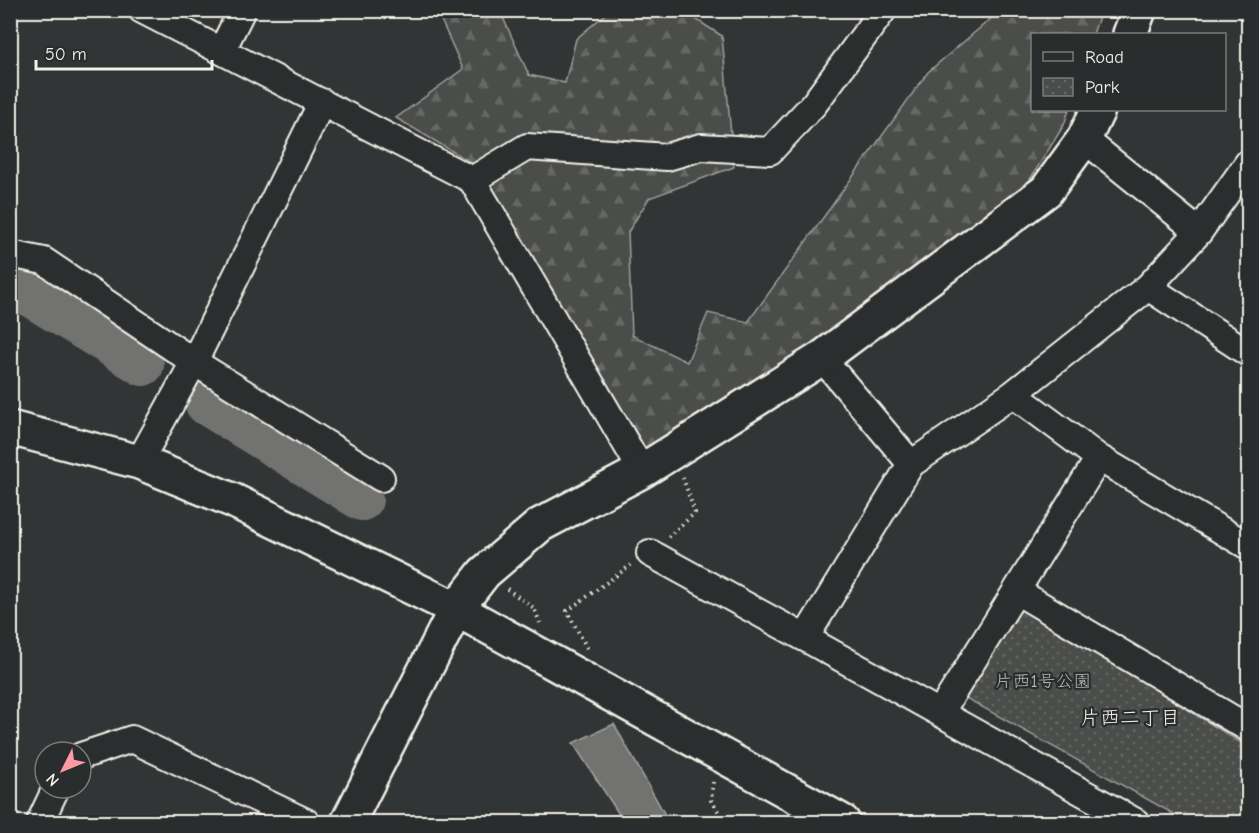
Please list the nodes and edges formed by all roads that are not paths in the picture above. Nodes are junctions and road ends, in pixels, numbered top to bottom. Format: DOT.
graph roads {
  1 [pos="142,10"];
  2 [pos="242,10"];
  3 [pos="883,10"];
  4 [pos="1139,10"];
  5 [pos="1130,33"];
  6 [pos="222,50"];
  7 [pos="322,102"];
  8 [pos="1098,111"];
  9 [pos="1084,139"];
  10 [pos="1248,163"];
  11 [pos="472,180"];
  12 [pos="1199,232"];
  13 [pos="10,254"];
  14 [pos="1148,287"];
  15 [pos="1248,353"];
  16 [pos="822,357"];
  17 [pos="194,362"];
  18 [pos="1013,394"];
  19 [pos="10,428"];
  20 [pos="1099,458"];
  21 [pos="139,462"];
  22 [pos="911,464"];
  23 [pos="642,471"];
  24 [pos="381,478"];
  25 [pos="1248,546"];
  26 [pos="650,553"];
  27 [pos="1018,592"];
  28 [pos="456,609"];
  29 [pos="805,638"];
  30 [pos="940,713"];
  31 [pos="1248,729"];
  32 [pos="93,752"];
  33 [pos="50,800"];
  34 [pos="40,822"];
  35 [pos="306,822"];
  36 [pos="348,822"];
  37 [pos="843,822"];
  38 [pos="1136,822"];
  1 -- 6 [label="street"];
  2 -- 6 [label="street"];
  3 -- 11 [label="street"];
  4 -- 5 [label="street"];
  6 -- 7 [label="street"];
  7 -- 11 [label="street"];
  7 -- 17 [label="street"];
  8 -- 9 [label="street"];
  9 -- 12 [label="street"];
  9 -- 16 [label="street"];
  10 -- 12 [label="street"];
  11 -- 23 [label="street"];
  12 -- 14 [label="street"];
  13 -- 17 [label="street"];
  14 -- 15 [label="street"];
  14 -- 18 [label="street"];
  16 -- 22 [label="street"];
  16 -- 23 [label="street"];
  17 -- 21 [label="street"];
  17 -- 24 [label="street"];
  18 -- 20 [label="street"];
  18 -- 22 [label="street"];
  19 -- 21 [label="street"];
  20 -- 25 [label="street"];
  20 -- 27 [label="street"];
  21 -- 28 [label="street"];
  22 -- 29 [label="street"];
  23 -- 28 [label="street"];
  26 -- 29 [label="street"];
  27 -- 30 [label="street"];
  27 -- 31 [label="street"];
  28 -- 36 [label="street"];
  28 -- 37 [label="street"];
  29 -- 30 [label="street"];
  30 -- 38 [label="street"];
  32 -- 35 [label="street"];
  33 -- 34 [label="street"];
}
